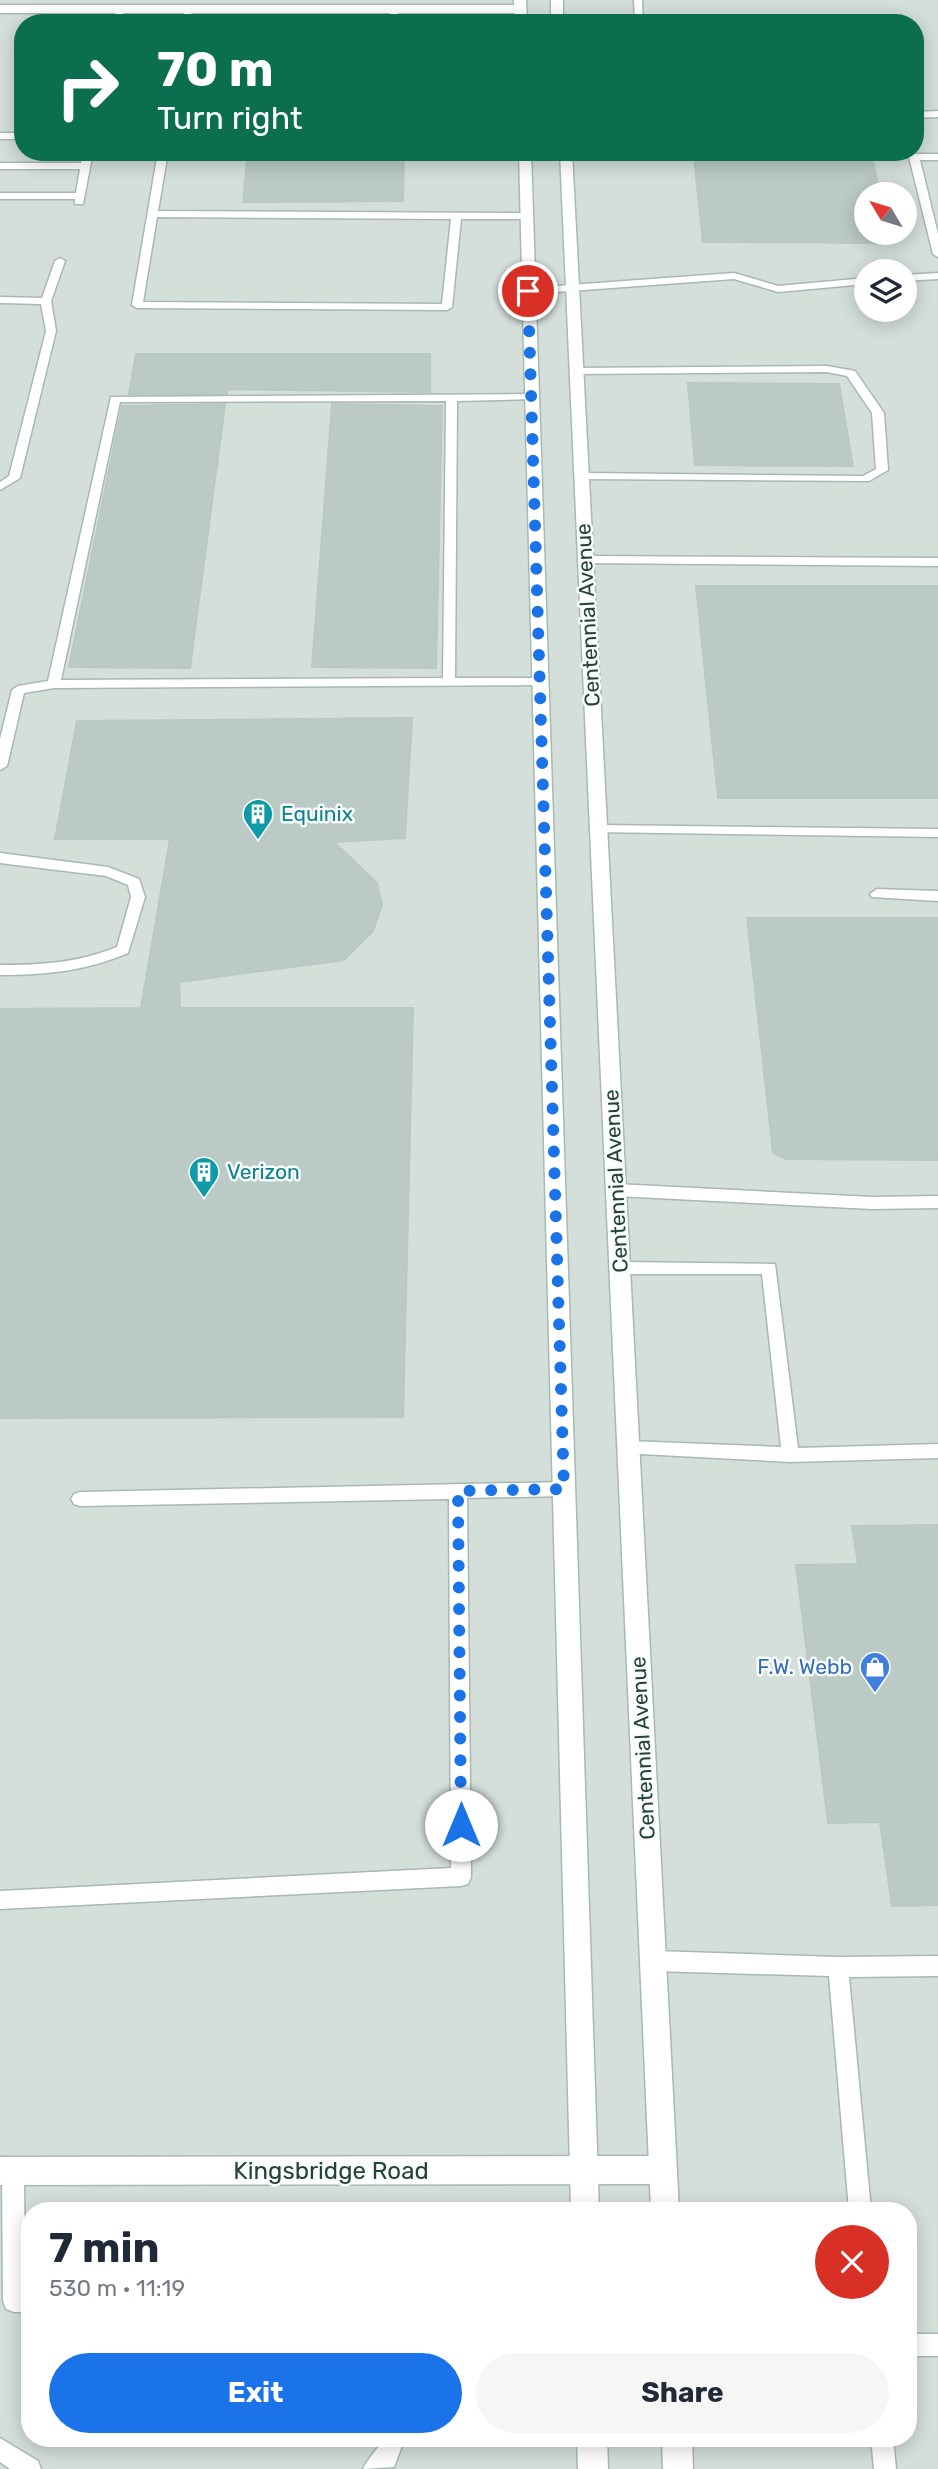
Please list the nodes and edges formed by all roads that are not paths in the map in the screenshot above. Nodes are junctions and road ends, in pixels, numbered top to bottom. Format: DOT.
graph roads {
  1 [pos="520,4"];
  2 [pos="0,9"];
  3 [pos="120,9"];
  4 [pos="188,9"];
  5 [pos="396,9"];
  6 [pos="119,14"];
  7 [pos="187,14"];
  8 [pos="394,14"];
  9 [pos="87,161"];
  10 [pos="161,161"];
  11 [pos="524,161"];
  12 [pos="566,161"];
  13 [pos="915,161"];
  14 [pos="0,166"];
  15 [pos="86,166"];
  16 [pos="0,196"];
  17 [pos="152,214"];
  18 [pos="456,215"];
  19 [pos="526,216"];
  20 [pos="938,254"];
  21 [pos="60,261"];
  22 [pos="938,276"];
  23 [pos="917,277"];
  24 [pos="854,282"];
  25 [pos="573,289"];
  26 [pos="528,291"];
  27 [pos="0,300"];
  28 [pos="46,301"];
  29 [pos="577,371"];
  30 [pos="452,397"];
  31 [pos="532,397"];
  32 [pos="582,476"];
  33 [pos="0,487"];
  34 [pos="586,559"];
  35 [pos="938,562"];
  36 [pos="449,681"];
  37 [pos="540,682"];
  38 [pos="54,684"];
  39 [pos="0,766"];
  40 [pos="599,829"];
  41 [pos="938,833"];
  42 [pos="0,858"];
  43 [pos="877,894"];
  44 [pos="938,896"];
  45 [pos="0,970"];
  46 [pos="616,1191"];
  47 [pos="938,1202"];
  48 [pos="620,1268"];
  49 [pos="628,1448"];
  50 [pos="938,1451"];
  51 [pos="790,1454"];
  52 [pos="564,1489"];
  53 [pos="458,1491"];
  54 [pos="80,1499"];
  55 [pos="0,1900"];
  56 [pos="653,1961"];
  57 [pos="938,1966"];
  58 [pos="838,1967"];
  59 [pos="583,2170"];
  60 [pos="663,2170"];
  61 [pos="6,2171"];
  62 [pos="585,2202"];
  63 [pos="665,2202"];
  64 [pos="859,2202"];
  65 [pos="21,2301"];
  66 [pos="917,2345"];
  67 [pos="938,2345"];
  68 [pos="391,2447"];
  69 [pos="592,2447"];
  70 [pos="677,2447"];
  71 [pos="883,2447"];
  72 [pos="0,2449"];
  73 [pos="30,2469"];
  74 [pos="374,2469"];
  75 [pos="593,2469"];
  76 [pos="678,2469"];
  77 [pos="885,2469"];
  1 -- 5 [label="main road"];
  2 -- 3 [label="main road"];
  3 -- 4 [label="main road"];
  3 -- 6 [label="lane"];
  4 -- 5 [label="main road"];
  4 -- 7 [label="lane"];
  5 -- 8 [label="lane"];
  9 -- 15 [label="lane"];
  10 -- 17 [label="lane"];
  11 -- 19 [label="main road"];
  12 -- 25 [label="main road, Centennial Avenue"];
  13 -- 20 [label="lane"];
  14 -- 15 [label="lane"];
  15 -- 16 [label="lane"];
  17 -- 18 [label="lane"];
  17 -- 18 [label="lane"];
  18 -- 19 [label="lane"];
  19 -- 26 [label="main road"];
  21 -- 28 [label="lane"];
  22 -- 23 [label="lane"];
  24 -- 25 [label="lane"];
  25 -- 26 [label="lane"];
  25 -- 29 [label="main road, Centennial Avenue"];
  26 -- 31 [label="main road"];
  27 -- 28 [label="lane"];
  28 -- 33 [label="lane"];
  29 -- 32 [label="main road, Centennial Avenue"];
  29 -- 32 [label="lane"];
  30 -- 31 [label="lane"];
  30 -- 36 [label="lane"];
  30 -- 38 [label="lane"];
  31 -- 37 [label="main road"];
  32 -- 34 [label="main road, Centennial Avenue"];
  34 -- 35 [label="lane"];
  34 -- 40 [label="main road, Centennial Avenue"];
  36 -- 37 [label="lane"];
  36 -- 38 [label="lane"];
  37 -- 52 [label="main road"];
  38 -- 39 [label="lane"];
  40 -- 41 [label="lane"];
  40 -- 46 [label="main road, Centennial Avenue"];
  42 -- 45 [label="lane"];
  43 -- 44 [label="lane"];
  46 -- 47 [label="lane"];
  46 -- 48 [label="main road, Centennial Avenue"];
  48 -- 49 [label="main road, Centennial Avenue"];
  48 -- 51 [label="lane"];
  49 -- 51 [label="lane"];
  49 -- 56 [label="main road, Centennial Avenue"];
  50 -- 51 [label="lane"];
  52 -- 53 [label="lane"];
  52 -- 59 [label="main road"];
  53 -- 54 [label="lane"];
  53 -- 55 [label="lane"];
  56 -- 58 [label="lane"];
  56 -- 60 [label="main road, Centennial Avenue"];
  57 -- 58 [label="lane"];
  58 -- 64 [label="lane"];
  59 -- 60 [label="main road, Kingsbridge Road"];
  59 -- 61 [label="main road, Kingsbridge Road"];
  59 -- 62 [label="main road"];
  60 -- 63 [label="main road, Centennial Avenue"];
  61 -- 65 [label="lane"];
  66 -- 67 [label="lane"];
  68 -- 74 [label="lane"];
  69 -- 75 [label="main road"];
  70 -- 76 [label="main road"];
  71 -- 77 [label="lane"];
  72 -- 73 [label="lane"];
}
